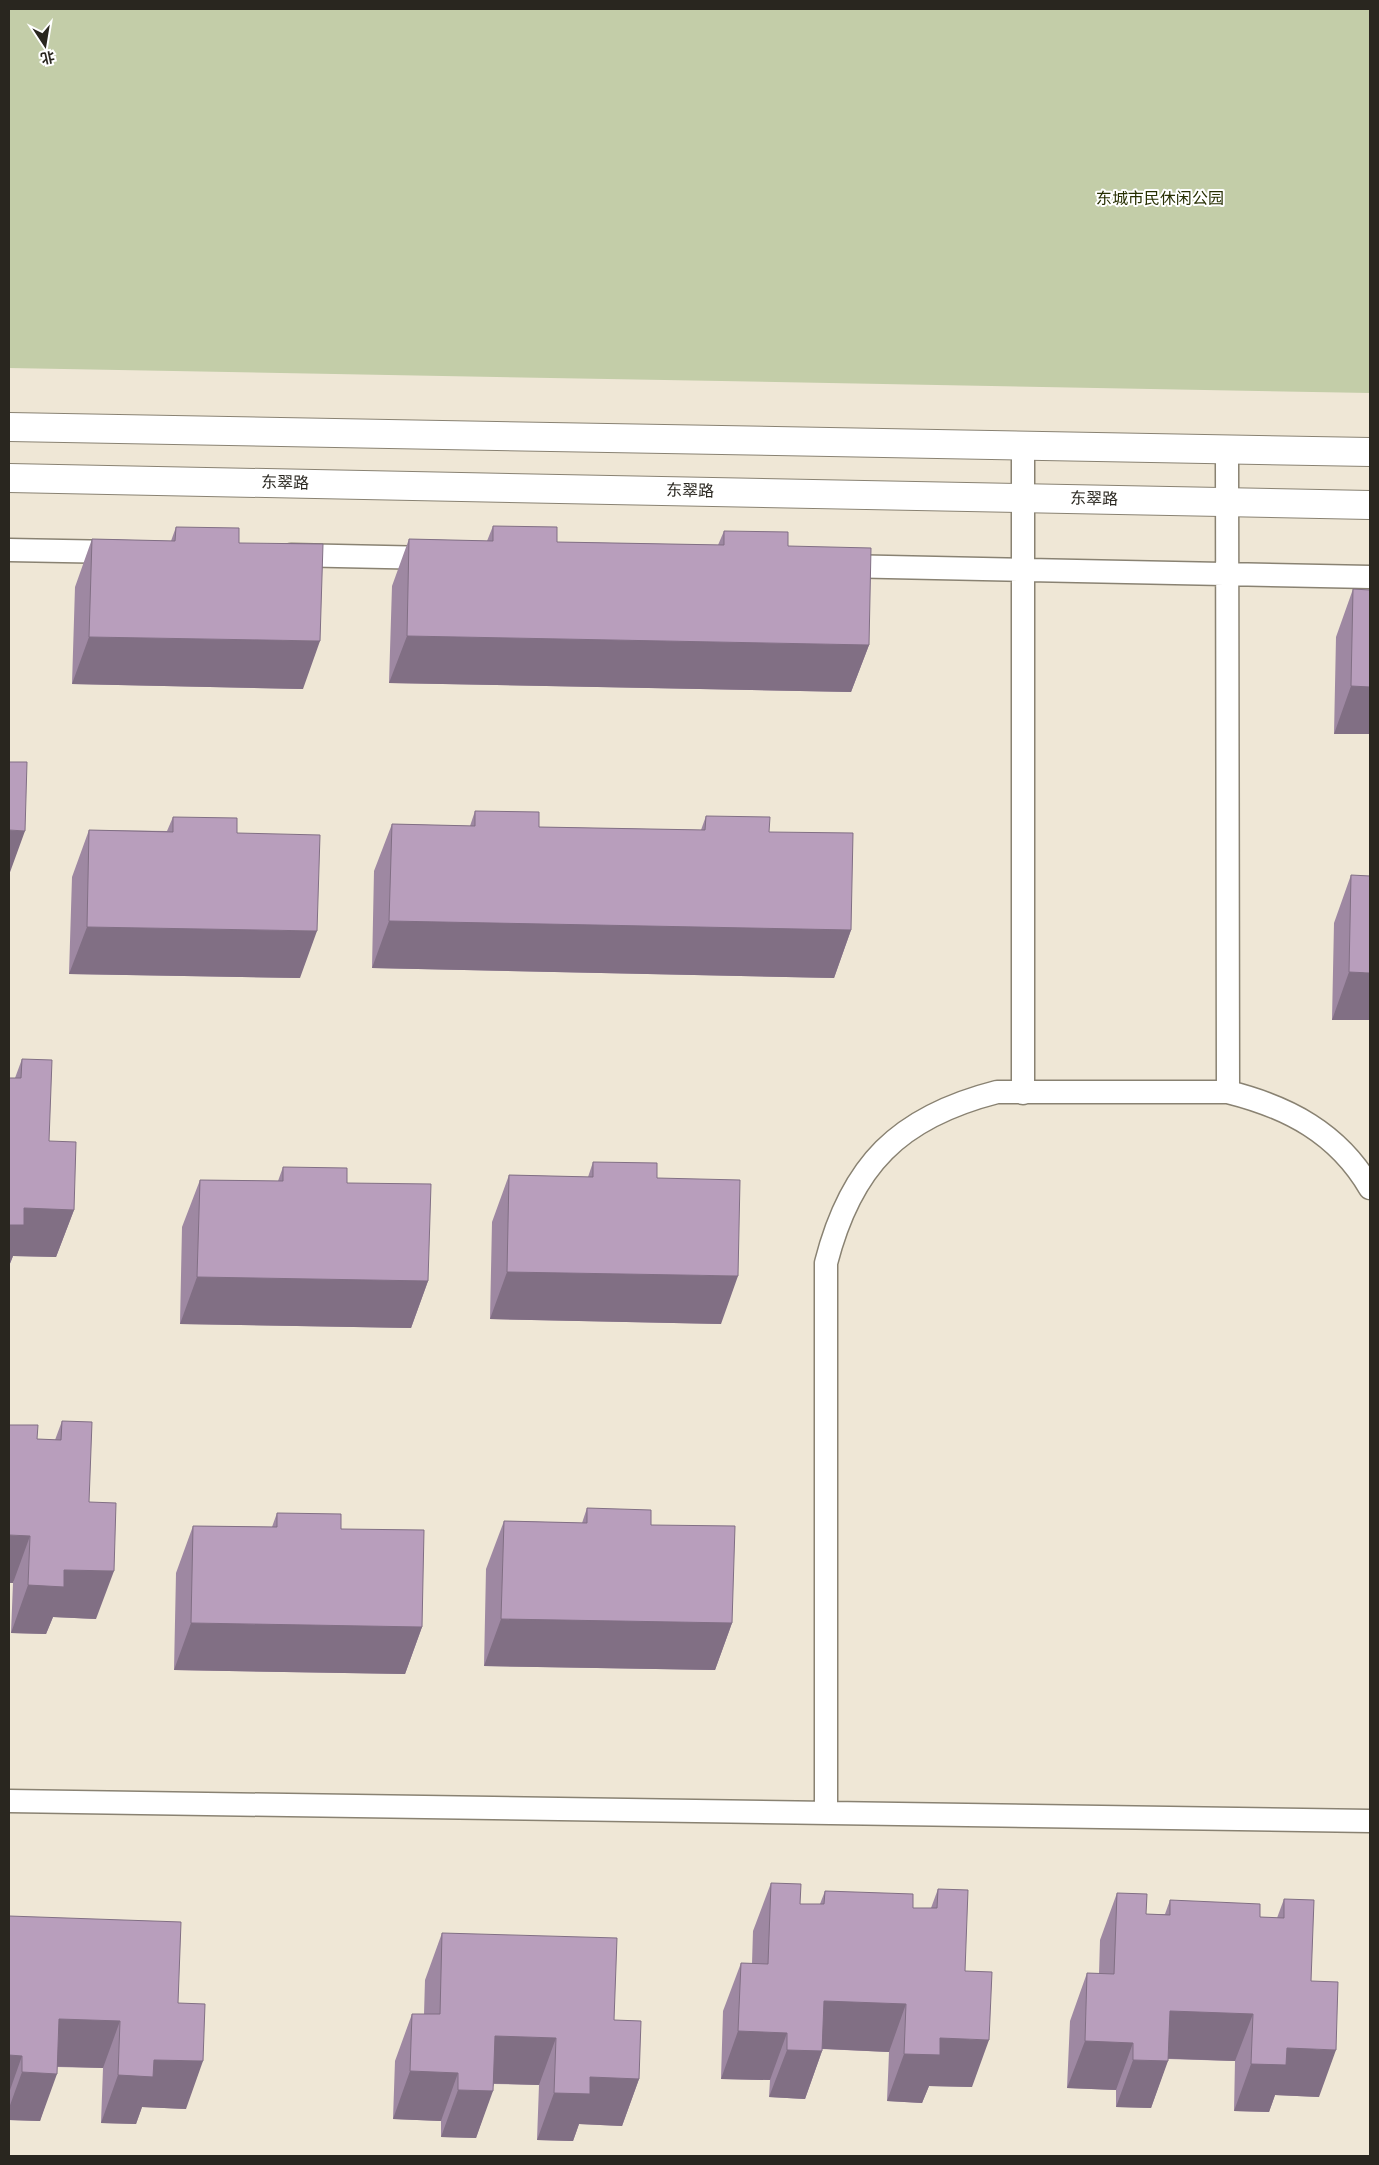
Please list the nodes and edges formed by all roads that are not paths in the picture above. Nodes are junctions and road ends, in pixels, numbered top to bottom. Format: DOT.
graph roads {
  1 [pos="9,427"];
  2 [pos="1023,446"];
  3 [pos="1227,450"];
  4 [pos="1370,452"];
  5 [pos="9,478"];
  6 [pos="1023,497"];
  7 [pos="1227,502"];
  8 [pos="1370,504"];
  9 [pos="9,550"];
  10 [pos="138,552"];
  11 [pos="267,555"];
  12 [pos="456,558"];
  13 [pos="824,566"];
  14 [pos="1023,570"];
  15 [pos="1228,574"];
  16 [pos="1370,577"];
  17 [pos="1228,1092"];
  18 [pos="1023,1093"];
  19 [pos="1370,1188"];
  20 [pos="9,1801"];
  21 [pos="826,1813"];
  22 [pos="1370,1821"];
  1 -- 2 [label="street"];
  2 -- 3 [label="street"];
  2 -- 6 [label="lane"];
  3 -- 4 [label="street"];
  3 -- 7 [label="lane"];
  5 -- 6 [label="street, 东翠路"];
  6 -- 7 [label="street, 东翠路"];
  6 -- 14 [label="lane"];
  7 -- 8 [label="street, 东翠路"];
  7 -- 15 [label="lane"];
  9 -- 10 [label="lane"];
  11 -- 12 [label="lane"];
  13 -- 14 [label="lane"];
  14 -- 15 [label="lane"];
  14 -- 18 [label="lane"];
  15 -- 16 [label="lane"];
  15 -- 17 [label="lane"];
  17 -- 18 [label="lane"];
  17 -- 19 [label="lane"];
  18 -- 21 [label="lane"];
  20 -- 21 [label="lane"];
  21 -- 22 [label="lane"];
}
